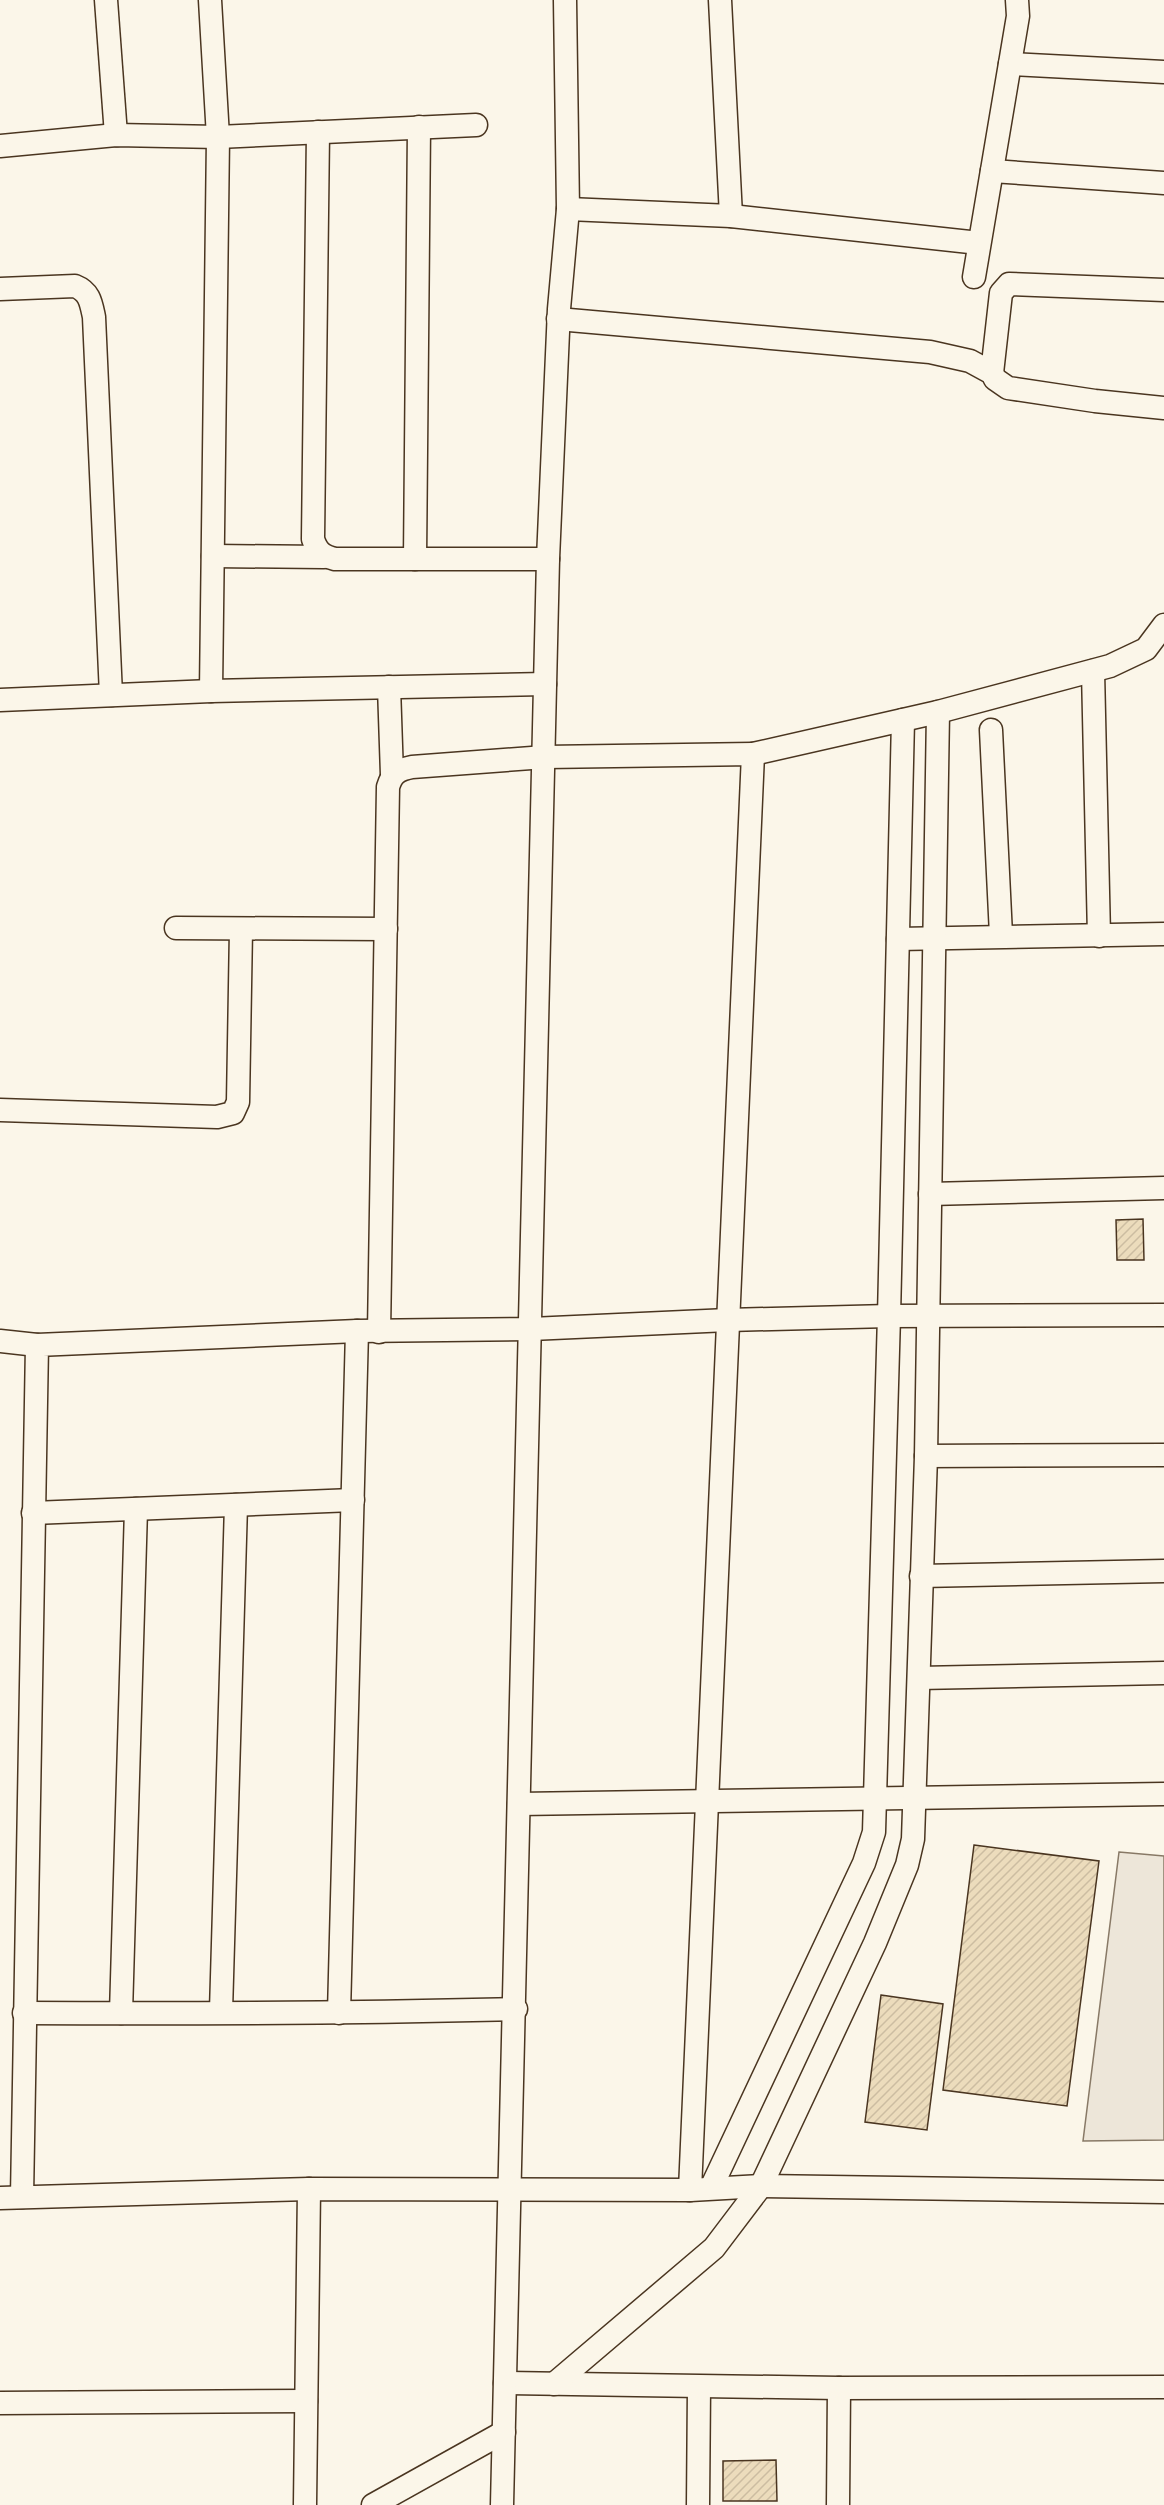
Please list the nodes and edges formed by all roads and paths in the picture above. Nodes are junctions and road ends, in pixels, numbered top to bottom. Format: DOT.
graph roads {
  1 [pos="106,0"];
  2 [pos="210,0"];
  3 [pos="565,0"];
  4 [pos="720,0"];
  5 [pos="1017,0"];
  6 [pos="1010,64"];
  7 [pos="1164,72"];
  8 [pos="476,125"];
  9 [pos="419,127"];
  10 [pos="318,132"];
  11 [pos="116,135"];
  12 [pos="218,137"];
  13 [pos="0,146"];
  14 [pos="992,171"];
  15 [pos="1164,183"];
  16 [pos="568,209"];
  17 [pos="731,216"];
  18 [pos="979,243"];
  19 [pos="974,277"];
  20 [pos="0,289"];
  21 [pos="1164,290"];
  22 [pos="559,314"];
  23 [pos="992,373"];
  24 [pos="1164,408"];
  25 [pos="213,556"];
  26 [pos="324,556"];
  27 [pos="415,559"];
  28 [pos="548,559"];
  29 [pos="1164,625"];
  30 [pos="1093,671"];
  31 [pos="546,684"];
  32 [pos="389,687"];
  33 [pos="211,691"];
  34 [pos="111,695"];
  35 [pos="0,700"];
  36 [pos="939,712"];
  37 [pos="903,720"];
  38 [pos="991,730"];
  39 [pos="753,754"];
  40 [pos="545,757"];
  41 [pos="392,775"];
  42 [pos="176,928"];
  43 [pos="241,929"];
  44 [pos="386,929"];
  45 [pos="1164,934"];
  46 [pos="1001,935"];
  47 [pos="1099,936"];
  48 [pos="898,939"];
  49 [pos="934,939"];
  50 [pos="0,1110"];
  51 [pos="1164,1188"];
  52 [pos="930,1194"];
  53 [pos="1164,1315"];
  54 [pos="890,1316"];
  55 [pos="927,1317"];
  56 [pos="728,1320"];
  57 [pos="531,1329"];
  58 [pos="368,1331"];
  59 [pos="0,1341"];
  60 [pos="37,1345"];
  61 [pos="1164,1455"];
  62 [pos="926,1456"];
  63 [pos="353,1500"];
  64 [pos="236,1505"];
  65 [pos="136,1509"];
  66 [pos="33,1513"];
  67 [pos="1164,1571"];
  68 [pos="921,1576"];
  69 [pos="1164,1673"];
  70 [pos="919,1678"];
  71 [pos="1164,1794"];
  72 [pos="876,1798"];
  73 [pos="916,1798"];
  74 [pos="709,1802"];
  75 [pos="519,1804"];
  76 [pos="516,2009"];
  77 [pos="222,2011"];
  78 [pos="24,2013"];
  79 [pos="121,2013"];
  80 [pos="339,2013"];
  81 [pos="761,2186"];
  82 [pos="309,2189"];
  83 [pos="700,2189"];
  84 [pos="510,2191"];
  85 [pos="1164,2192"];
  86 [pos="11,2198"];
  87 [pos="505,2384"];
  88 [pos="554,2384"];
  89 [pos="699,2386"];
  90 [pos="1164,2387"];
  91 [pos="839,2388"];
  92 [pos="306,2401"];
  93 [pos="0,2403"];
  94 [pos="504,2432"];
  95 [pos="305,2505"];
  96 [pos="373,2505"];
  97 [pos="502,2505"];
  98 [pos="698,2505"];
  99 [pos="838,2505"];
  1 -- 11 [label="street"];
  2 -- 12 [label="street"];
  3 -- 16 [label="street"];
  4 -- 17 [label="street"];
  5 -- 6 [label="street"];
  6 -- 7 [label="street"];
  6 -- 14 [label="street"];
  8 -- 9 [label="street"];
  9 -- 10 [label="street"];
  9 -- 27 [label="street"];
  10 -- 12 [label="street"];
  10 -- 26 [label="street"];
  11 -- 12 [label="street"];
  11 -- 13 [label="street"];
  12 -- 25 [label="street"];
  14 -- 15 [label="street"];
  14 -- 18 [label="street"];
  16 -- 17 [label="street"];
  16 -- 22 [label="street"];
  17 -- 18 [label="street"];
  18 -- 19 [label="street"];
  20 -- 34 [label="street"];
  21 -- 23 [label="street"];
  22 -- 23 [label="street"];
  22 -- 28 [label="street"];
  23 -- 24 [label="street"];
  25 -- 26 [label="street"];
  25 -- 33 [label="street"];
  26 -- 27 [label="street"];
  27 -- 28 [label="street"];
  28 -- 31 [label="street"];
  29 -- 30 [label="street"];
  30 -- 36 [label="street"];
  30 -- 47 [label="street"];
  31 -- 32 [label="street"];
  31 -- 40 [label="street"];
  32 -- 33 [label="street"];
  32 -- 41 [label="street"];
  33 -- 34 [label="street"];
  34 -- 35 [label="street"];
  36 -- 37 [label="street"];
  36 -- 49 [label="street"];
  37 -- 39 [label="street"];
  37 -- 48 [label="street"];
  38 -- 46 [label="street"];
  39 -- 40 [label="street"];
  39 -- 56 [label="street"];
  40 -- 41 [label="street"];
  40 -- 57 [label="street"];
  41 -- 44 [label="street"];
  42 -- 43 [label="street"];
  43 -- 44 [label="street"];
  43 -- 50 [label="street"];
  44 -- 58 [label="street"];
  45 -- 47 [label="street"];
  46 -- 47 [label="street"];
  46 -- 49 [label="street"];
  48 -- 49 [label="street"];
  48 -- 54 [label="street"];
  49 -- 52 [label="street"];
  51 -- 52 [label="street"];
  52 -- 55 [label="street"];
  53 -- 55 [label="street"];
  54 -- 55 [label="street"];
  54 -- 56 [label="street"];
  54 -- 72 [label="street"];
  55 -- 62 [label="street"];
  56 -- 57 [label="street"];
  56 -- 74 [label="street"];
  57 -- 58 [label="street"];
  57 -- 75 [label="street"];
  58 -- 60 [label="street"];
  58 -- 63 [label="street"];
  59 -- 60 [label="street"];
  60 -- 66 [label="street"];
  61 -- 62 [label="street"];
  62 -- 68 [label="street"];
  63 -- 64 [label="street"];
  63 -- 80 [label="street"];
  64 -- 65 [label="street"];
  64 -- 77 [label="street"];
  65 -- 66 [label="street"];
  65 -- 79 [label="street"];
  66 -- 78 [label="street"];
  67 -- 68 [label="street"];
  68 -- 70 [label="street"];
  69 -- 70 [label="street"];
  70 -- 73 [label="street"];
  71 -- 73 [label="street"];
  72 -- 73 [label="street"];
  72 -- 74 [label="street"];
  72 -- 83 [label="street"];
  73 -- 81 [label="street"];
  74 -- 75 [label="street"];
  74 -- 83 [label="street"];
  75 -- 76 [label="street"];
  76 -- 80 [label="street"];
  76 -- 84 [label="street"];
  77 -- 79 [label="street"];
  77 -- 80 [label="street"];
  78 -- 79 [label="street"];
  78 -- 86 [label="street"];
  81 -- 83 [label="street"];
  81 -- 85 [label="street"];
  81 -- 88 [label="street"];
  82 -- 84 [label="street"];
  82 -- 86 [label="street"];
  82 -- 92 [label="street"];
  83 -- 84 [label="street"];
  84 -- 87 [label="street"];
  87 -- 88 [label="street"];
  87 -- 94 [label="street"];
  88 -- 89 [label="street"];
  89 -- 91 [label="street"];
  89 -- 98 [label="street"];
  90 -- 91 [label="street"];
  91 -- 99 [label="street"];
  92 -- 93 [label="street"];
  92 -- 95 [label="street"];
  94 -- 96 [label="street"];
  94 -- 97 [label="street"];
}
